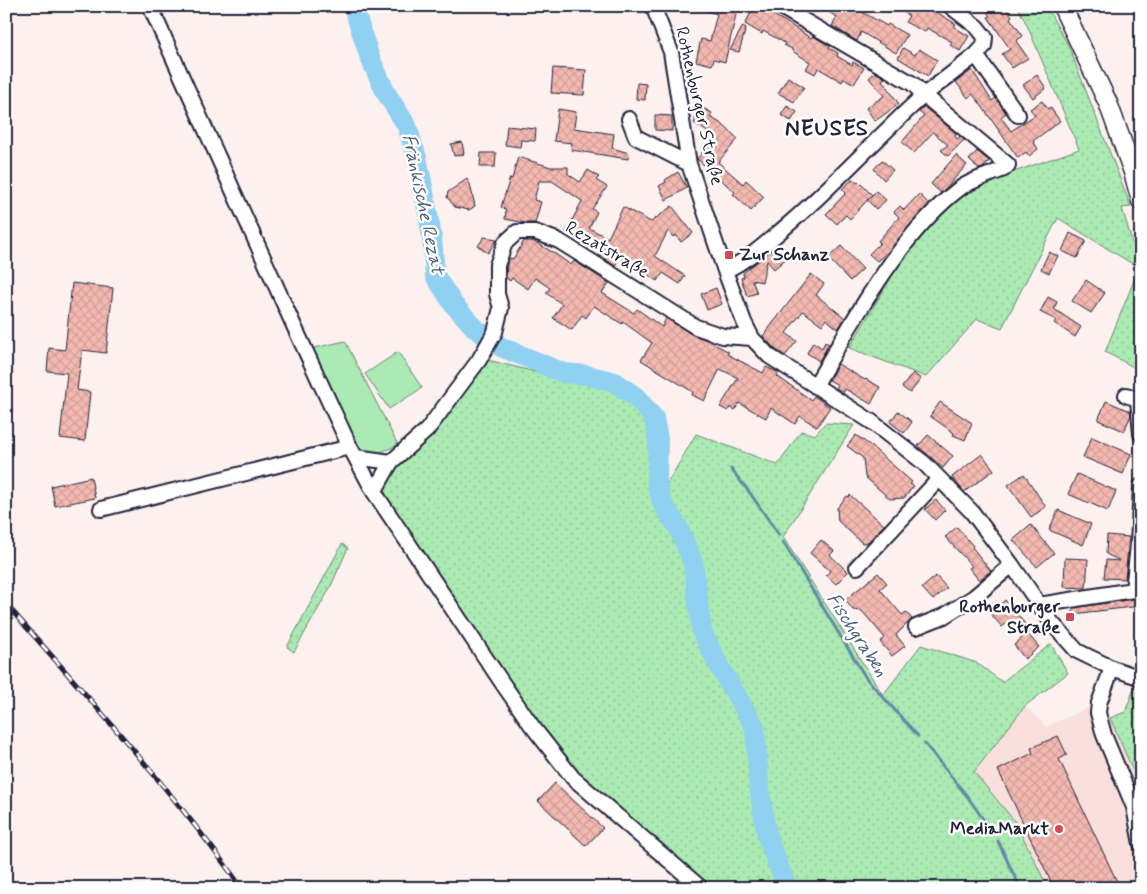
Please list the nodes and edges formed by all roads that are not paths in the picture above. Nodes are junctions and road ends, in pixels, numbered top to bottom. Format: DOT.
graph roads {
  1 [pos="150,6"];
  2 [pos="654,6"];
  3 [pos="780,6"];
  4 [pos="950,6"];
  5 [pos="1062,6"];
  6 [pos="976,55"];
  7 [pos="924,95"];
  8 [pos="1018,115"];
  9 [pos="629,119"];
  10 [pos="689,164"];
  11 [pos="1141,200"];
  12 [pos="725,271"];
  13 [pos="752,338"];
  14 [pos="815,386"];
  15 [pos="1126,395"];
  16 [pos="1141,434"];
  17 [pos="353,452"];
  18 [pos="391,462"];
  19 [pos="939,479"];
  20 [pos="1141,486"];
  21 [pos="374,492"];
  22 [pos="101,509"];
  23 [pos="1012,565"];
  24 [pos="857,566"];
  25 [pos="1039,604"];
  26 [pos="916,627"];
  27 [pos="1112,668"];
  28 [pos="1141,678"];
  29 [pos="1141,844"];
  30 [pos="701,888"];
  1 -- 17 [label="street"];
  2 -- 10 [label="street, Rothenburger Straße"];
  3 -- 7 [label="street"];
  4 -- 6 [label="street"];
  5 -- 11 [label="main road"];
  6 -- 7 [label="street"];
  6 -- 8 [label="street"];
  7 -- 12 [label="street"];
  7 -- 14 [label="street"];
  9 -- 10 [label="street"];
  10 -- 12 [label="street, Rothenburger Straße"];
  12 -- 13 [label="street, Rothenburger Straße"];
  13 -- 14 [label="street, Rothenburger Straße"];
  13 -- 18 [label="street, Rezatstraße"];
  14 -- 19 [label="street, Rothenburger Straße"];
  15 -- 16 [label="street"];
  17 -- 18 [label="street"];
  17 -- 21 [label="street"];
  17 -- 22 [label="street"];
  18 -- 21 [label="street"];
  19 -- 23 [label="street, Rothenburger Straße"];
  19 -- 24 [label="street"];
  20 -- 25 [label="street"];
  21 -- 30 [label="street"];
  23 -- 25 [label="street, Rothenburger Straße"];
  23 -- 26 [label="street"];
  25 -- 27 [label="street, Rothenburger Straße"];
  27 -- 28 [label="street, Rothenburger Straße"];
  27 -- 29 [label="street"];
}
